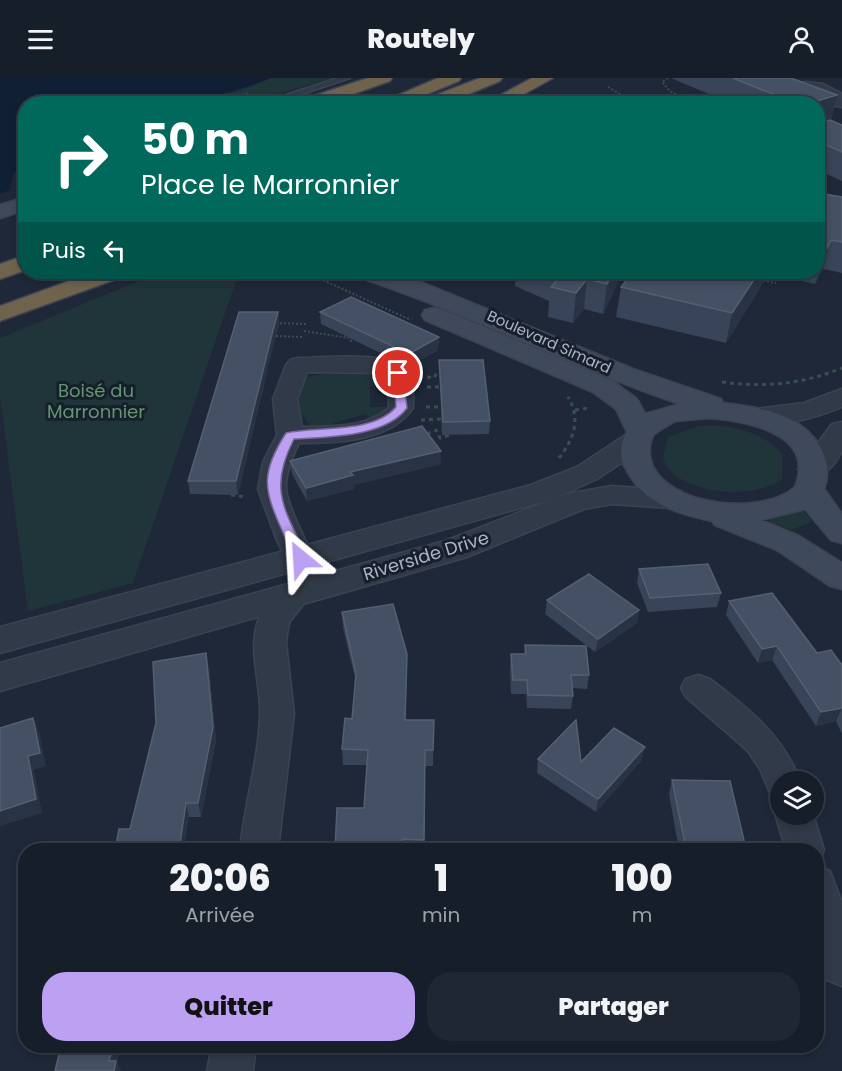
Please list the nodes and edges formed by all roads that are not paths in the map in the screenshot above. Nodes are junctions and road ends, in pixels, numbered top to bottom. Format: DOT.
graph roads {
  1 [pos="346,78"];
  2 [pos="384,78"];
  3 [pos="453,78"];
  4 [pos="494,78"];
  5 [pos="545,78"];
  6 [pos="288,96"];
  7 [pos="331,96"];
  8 [pos="407,96"];
  9 [pos="449,96"];
  10 [pos="508,96"];
  11 [pos="18,206"];
  12 [pos="0,212"];
  13 [pos="18,244"];
  14 [pos="0,251"];
  15 [pos="18,265"];
  16 [pos="0,272"];
  17 [pos="95,279"];
  18 [pos="365,279"];
  19 [pos="390,279"];
  20 [pos="0,314"];
  21 [pos="842,397"];
  22 [pos="746,414"];
  23 [pos="842,430"];
  24 [pos="290,435"];
  25 [pos="639,436"];
  26 [pos="811,479"];
  27 [pos="683,502"];
  28 [pos="842,533"];
  29 [pos="301,559"];
  30 [pos="842,578"];
  31 [pos="306,592"];
  32 [pos="0,640"];
  33 [pos="0,677"];
  34 [pos="698,688"];
  35 [pos="780,771"];
  36 [pos="797,825"];
  37 [pos="260,843"];
  38 [pos="803,843"];
  39 [pos="824,909"];
  40 [pos="842,966"];
  41 [pos="233,1053"];
  42 [pos="230,1071"];
  1 -- 6 [label="lane"];
  2 -- 7 [label="highway"];
  3 -- 8 [label="highway"];
  4 -- 9 [label="highway"];
  5 -- 10 [label="highway"];
  11 -- 12 [label="main road"];
  13 -- 14 [label="highway"];
  15 -- 16 [label="highway"];
  17 -- 20 [label="highway"];
  18 -- 25 [label="main road, Boulevard Simard"];
  19 -- 22 [label="main road, Boulevard Simard"];
  21 -- 22 [label="street"];
  22 -- 25 [label="main road"];
  22 -- 26 [label="main road"];
  23 -- 26 [label="street"];
  24 -- 24 [label="street"];
  24 -- 29 [label="street"];
  25 -- 27 [label="main road"];
  25 -- 29 [label="street, Riverside Drive"];
  26 -- 27 [label="main road"];
  26 -- 28 [label="main road"];
  27 -- 30 [label="main road"];
  27 -- 31 [label="street, Riverside Drive"];
  29 -- 31 [label="street"];
  29 -- 32 [label="street, Riverside Drive"];
  31 -- 33 [label="street, Riverside Drive"];
  31 -- 37 [label="street"];
  34 -- 35 [label="street"];
  36 -- 38 [label="street"];
  39 -- 40 [label="street"];
  41 -- 42 [label="street"];
}
